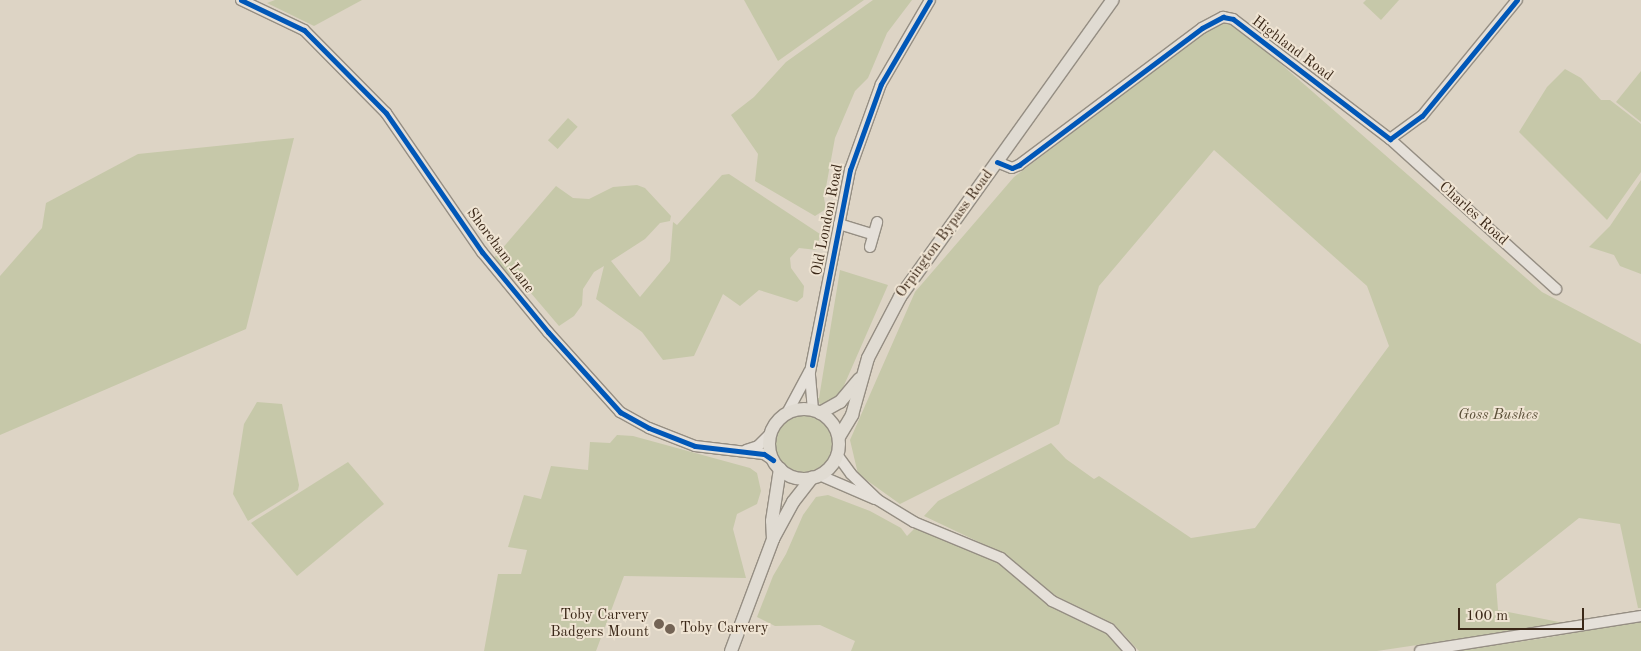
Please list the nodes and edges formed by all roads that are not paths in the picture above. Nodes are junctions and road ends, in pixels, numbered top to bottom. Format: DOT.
graph roads {
  1 [pos="241,0"];
  2 [pos="267,0"];
  3 [pos="930,0"];
  4 [pos="1113,0"];
  5 [pos="1517,0"];
  6 [pos="261,9"];
  7 [pos="1390,139"];
  8 [pos="997,162"];
  9 [pos="877,222"];
  10 [pos="839,224"];
  11 [pos="872,234"];
  12 [pos="870,247"];
  13 [pos="1556,289"];
  14 [pos="810,372"];
  15 [pos="860,377"];
  16 [pos="816,411"];
  17 [pos="788,413"];
  18 [pos="770,434"];
  19 [pos="838,437"];
  20 [pos="743,451"];
  21 [pos="838,456"];
  22 [pos="776,465"];
  23 [pos="815,476"];
  24 [pos="878,500"];
  25 [pos="773,539"];
  26 [pos="1641,616"];
  27 [pos="731,651"];
  28 [pos="1130,651"];
  29 [pos="1420,651"];
  1 -- 6 [label="street, Shoreham Lane"];
  2 -- 6 [label="street"];
  3 -- 10 [label="street, Old London Road"];
  4 -- 8 [label="main road, Orpington Bypass Road"];
  5 -- 7 [label="street"];
  6 -- 20 [label="street, Shoreham Lane"];
  7 -- 8 [label="street, Highland Road"];
  7 -- 13 [label="street, Charles Road"];
  8 -- 15 [label="main road, Orpington Bypass Road"];
  9 -- 11 [label="street"];
  10 -- 11 [label="street"];
  10 -- 14 [label="street, Old London Road"];
  11 -- 12 [label="street"];
  14 -- 16 [label="street, Old London Road"];
  14 -- 17 [label="street, Old London Road"];
  15 -- 16 [label="main road, Orpington Bypass Road"];
  15 -- 19 [label="main road, Orpington Bypass Road"];
  16 -- 17 [label="main road"];
  16 -- 19 [label="main road"];
  17 -- 18 [label="main road"];
  18 -- 20 [label="street"];
  18 -- 22 [label="main road"];
  19 -- 21 [label="main road"];
  20 -- 22 [label="street, Shoreham Lane"];
  21 -- 23 [label="main road"];
  21 -- 24 [label="street"];
  22 -- 23 [label="main road"];
  22 -- 25 [label="main road"];
  23 -- 24 [label="street"];
  23 -- 25 [label="main road"];
  24 -- 28 [label="street"];
  25 -- 27 [label="main road"];
  26 -- 29 [label="street"];
}
